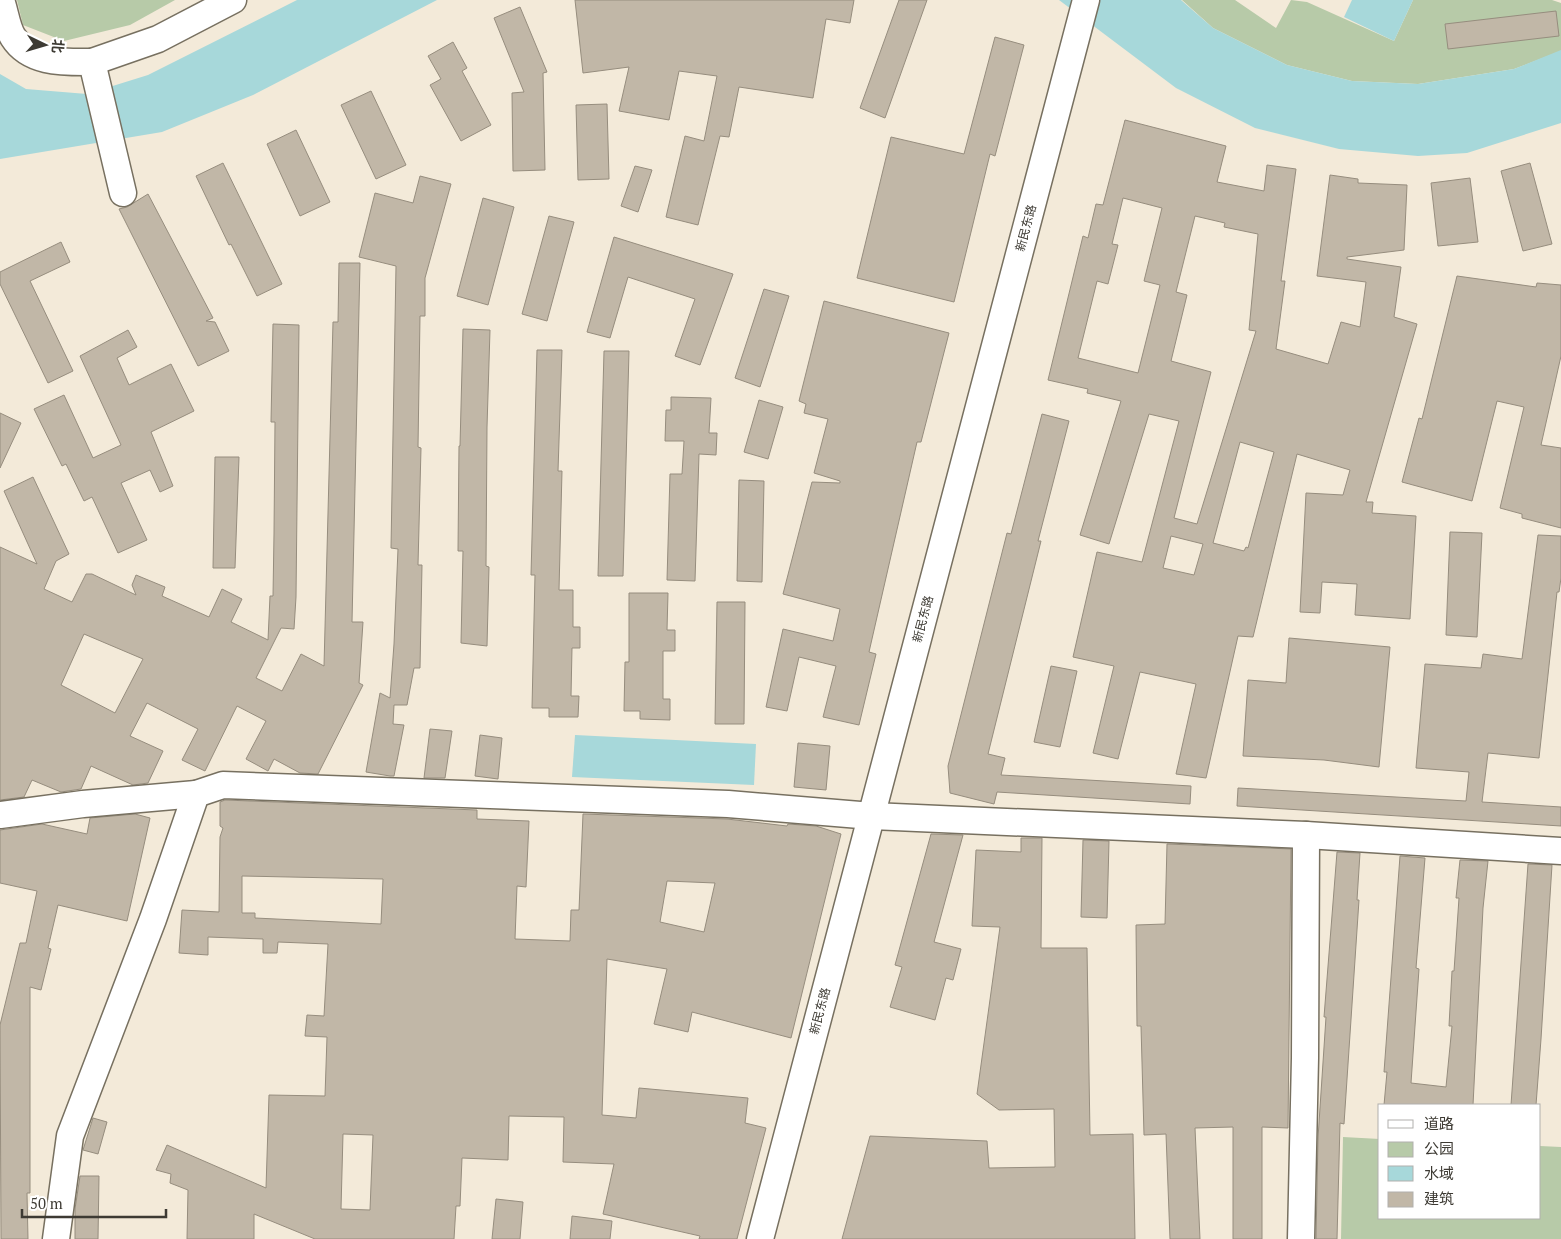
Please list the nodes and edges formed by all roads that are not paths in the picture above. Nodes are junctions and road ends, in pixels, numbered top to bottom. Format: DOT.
graph roads {
  1 [pos="1,0"];
  2 [pos="233,0"];
  3 [pos="1086,0"];
  4 [pos="94,66"];
  5 [pos="123,193"];
  6 [pos="196,794"];
  7 [pos="0,816"];
  8 [pos="872,816"];
  9 [pos="1306,835"];
  10 [pos="1561,851"];
  11 [pos="56,1239"];
  12 [pos="760,1239"];
  13 [pos="1301,1239"];
  1 -- 4 [label="street"];
  2 -- 4 [label="street"];
  3 -- 8 [label="street, 新民东路"];
  4 -- 5 [label="street"];
  6 -- 7 [label="street"];
  6 -- 8 [label="street"];
  6 -- 11 [label="street"];
  8 -- 9 [label="street"];
  8 -- 12 [label="street, 新民东路"];
  9 -- 10 [label="street"];
  9 -- 13 [label="street"];
}
